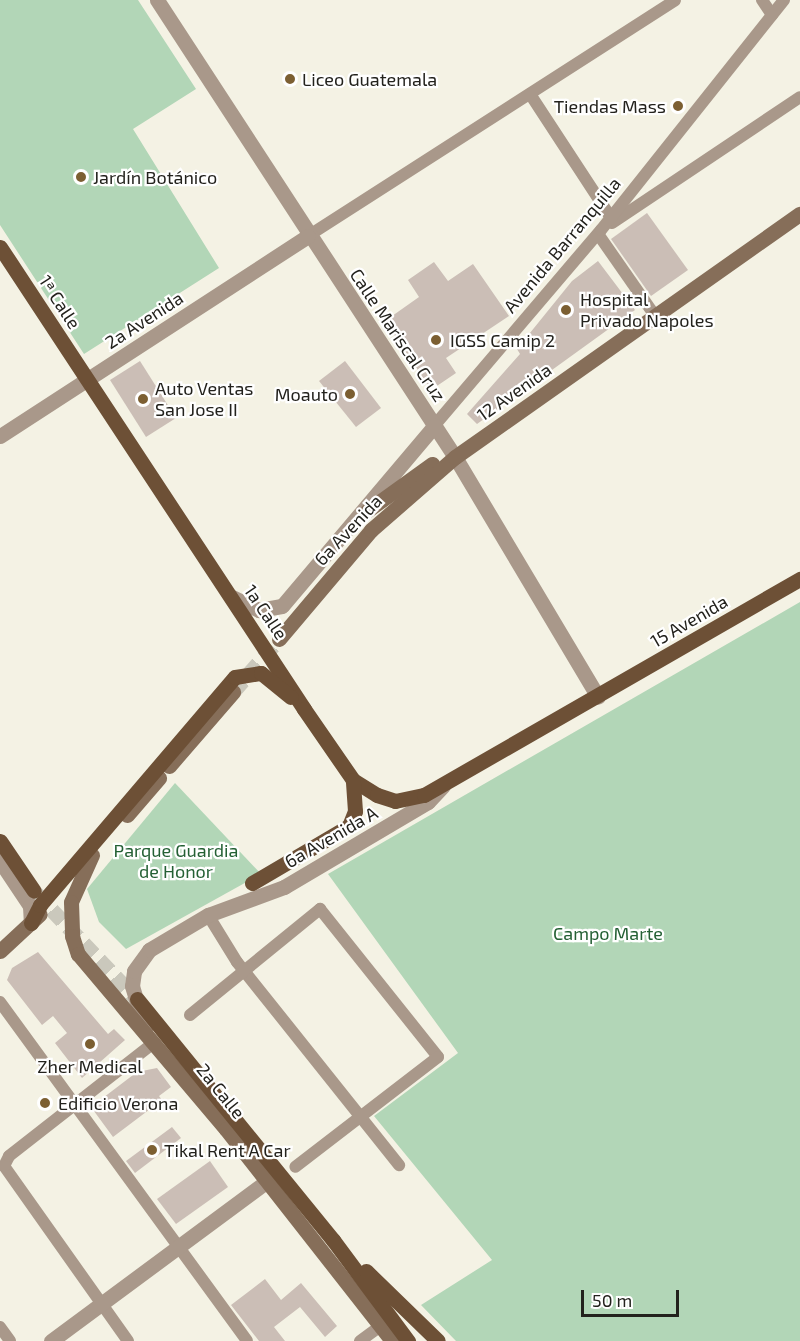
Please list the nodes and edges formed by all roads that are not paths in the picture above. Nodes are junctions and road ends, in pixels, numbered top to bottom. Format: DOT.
graph roads {
  1 [pos="157,0"];
  2 [pos="675,0"];
  3 [pos="762,0"];
  4 [pos="784,0"];
  5 [pos="772,15"];
  6 [pos="530,94"];
  7 [pos="800,97"];
  8 [pos="800,214"];
  9 [pos="611,218"];
  10 [pos="600,232"];
  11 [pos="308,236"];
  12 [pos="0,247"];
  13 [pos="656,317"];
  14 [pos="87,379"];
  15 [pos="434,426"];
  16 [pos="0,436"];
  17 [pos="455,457"];
  18 [pos="368,510"];
  19 [pos="800,579"];
  20 [pos="232,597"];
  21 [pos="279,639"];
  22 [pos="233,692"];
  23 [pos="598,697"];
  24 [pos="304,709"];
  25 [pos="169,766"];
  26 [pos="159,778"];
  27 [pos="353,780"];
  28 [pos="447,782"];
  29 [pos="0,841"];
  30 [pos="92,855"];
  31 [pos="0,861"];
  32 [pos="252,883"];
  33 [pos="34,891"];
  34 [pos="208,915"];
  35 [pos="31,923"];
  36 [pos="0,951"];
  37 [pos="244,971"];
  38 [pos="135,1000"];
  39 [pos="0,1002"];
  40 [pos="190,1016"];
  41 [pos="145,1029"];
  42 [pos="155,1042"];
  43 [pos="75,1104"];
  44 [pos="360,1116"];
  45 [pos="399,1165"];
  46 [pos="295,1167"];
  47 [pos="267,1181"];
  48 [pos="333,1240"];
  49 [pos="179,1248"];
  50 [pos="101,1304"];
  51 [pos="381,1326"];
  52 [pos="0,1327"];
  53 [pos="10,1341"];
  54 [pos="51,1341"];
  55 [pos="128,1341"];
  56 [pos="248,1341"];
  57 [pos="360,1341"];
  58 [pos="392,1341"];
  59 [pos="408,1341"];
  60 [pos="438,1341"];
  1 -- 11 [label="street, Calle Mariscal Cruz"];
  2 -- 6 [label="street"];
  3 -- 5 [label="street"];
  4 -- 5 [label="street, Avenida Barranquilla"];
  5 -- 9 [label="street, Avenida Barranquilla"];
  6 -- 9 [label="street"];
  6 -- 11 [label="street"];
  7 -- 10 [label="street"];
  8 -- 13 [label="main road, 12 Avenida"];
  9 -- 10 [label="street, Avenida Barranquilla"];
  10 -- 13 [label="street"];
  10 -- 15 [label="street, Avenida Barranquilla"];
  11 -- 14 [label="street, 2a Avenida"];
  11 -- 15 [label="street, Calle Mariscal Cruz"];
  12 -- 14 [label="main road, 1ª Calle"];
  13 -- 17 [label="main road, 12 Avenida"];
  14 -- 16 [label="street, 2a Avenida"];
  14 -- 20 [label="main road, 1a Calle"];
  15 -- 17 [label="street, Calle Mariscal Cruz"];
  15 -- 18 [label="street, Avenida Barranquilla"];
  17 -- 18 [label="main road"];
  17 -- 21 [label="main road, 6a Avenida"];
  17 -- 23 [label="street, Calle Mariscal Cruz"];
  18 -- 20 [label="street, Avenida Barranquilla"];
  19 -- 23 [label="main road, 15 Avenida"];
  20 -- 24 [label="main road, 1a Calle"];
  22 -- 25 [label="main road"];
  23 -- 28 [label="main road, 6a Avenida A"];
  24 -- 27 [label="main road, 1a Calle"];
  24 -- 35 [label="main road"];
  26 -- 30 [label="main road"];
  27 -- 28 [label="main road, 1a Calle"];
  27 -- 32 [label="main road"];
  28 -- 34 [label="street, 6a Avenida A"];
  29 -- 33 [label="main road"];
  30 -- 35 [label="main road"];
  30 -- 41 [label="main road, 2a Calle"];
  31 -- 35 [label="street"];
  34 -- 37 [label="street"];
  34 -- 38 [label="street, 6a Avenida A"];
  35 -- 36 [label="main road"];
  37 -- 40 [label="street"];
  37 -- 44 [label="street"];
  37 -- 44 [label="street"];
  38 -- 41 [label="street, 6a Avenida A"];
  38 -- 48 [label="main road, 2a Calle"];
  39 -- 43 [label="street"];
  41 -- 42 [label="main road, 2a Calle"];
  42 -- 43 [label="street"];
  42 -- 47 [label="main road, 2a Calle"];
  43 -- 49 [label="street"];
  43 -- 50 [label="street"];
  44 -- 45 [label="street"];
  44 -- 46 [label="street"];
  47 -- 49 [label="street"];
  47 -- 51 [label="main road, 2a Calle"];
  48 -- 59 [label="main road, 2a Calle"];
  48 -- 60 [label="main road"];
  49 -- 50 [label="street"];
  49 -- 56 [label="street"];
  50 -- 54 [label="street"];
  50 -- 55 [label="street"];
  51 -- 57 [label="street"];
  51 -- 58 [label="main road, 2a Calle"];
  52 -- 53 [label="street"];
}
